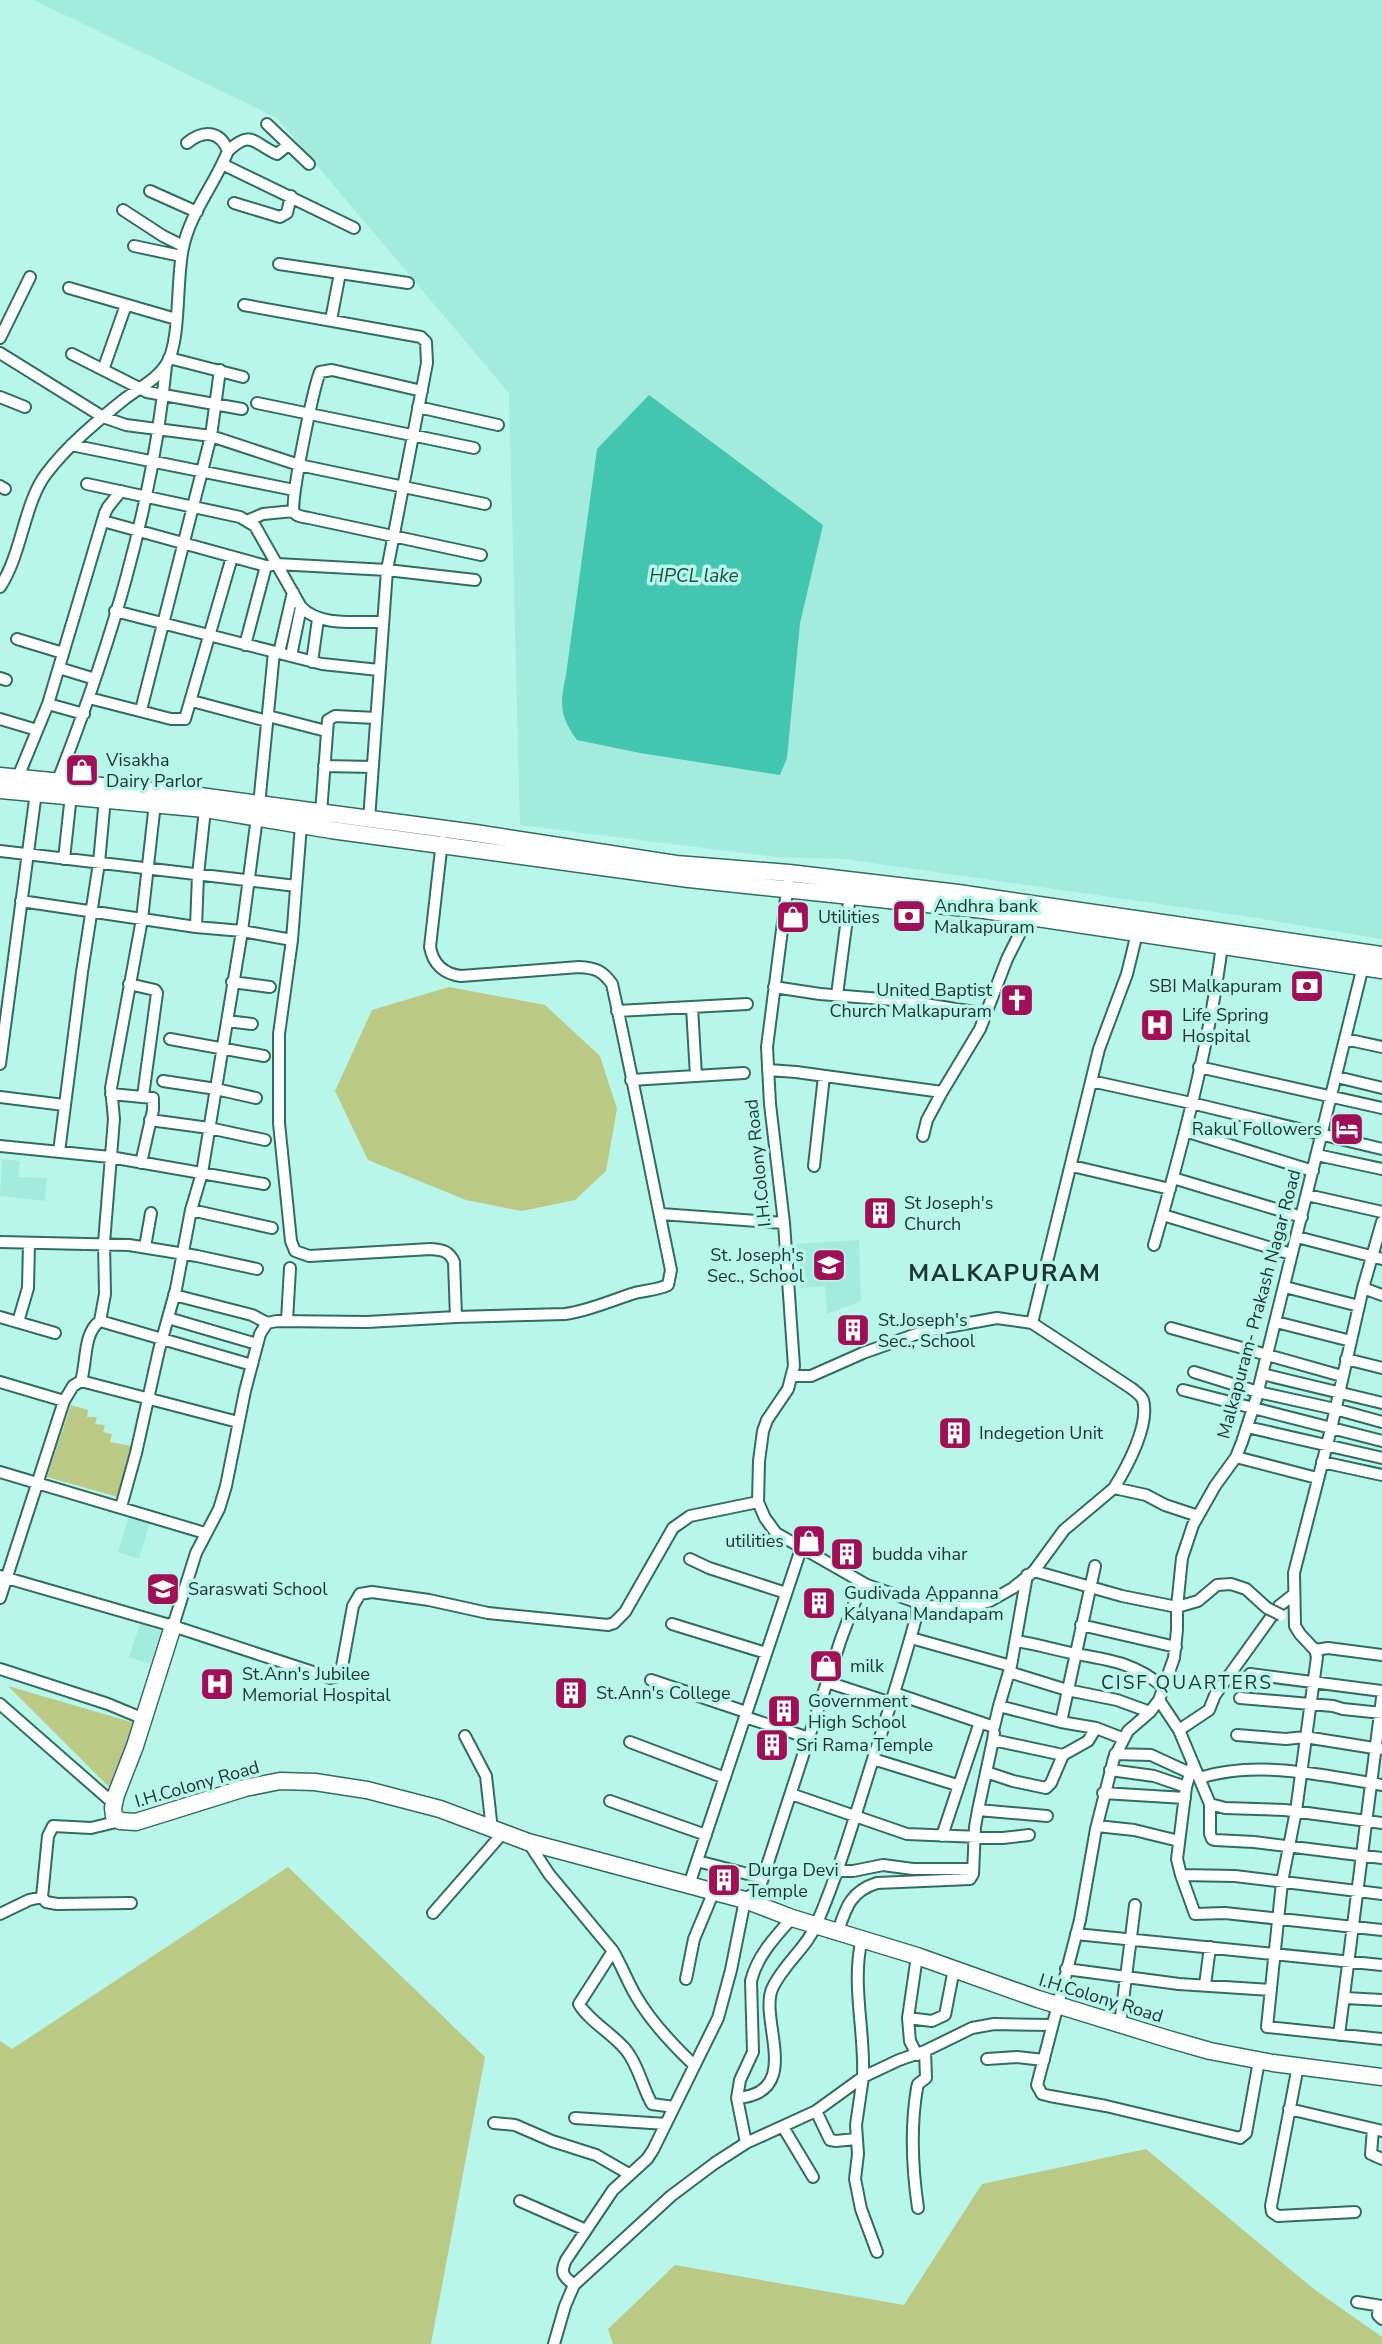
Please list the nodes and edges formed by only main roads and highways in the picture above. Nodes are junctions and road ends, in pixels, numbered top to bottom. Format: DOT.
graph roads {
  1 [pos="0,776"];
  2 [pos="37,785"];
  3 [pos="0,790"];
  4 [pos="258,811"];
  5 [pos="443,837"];
  6 [pos="788,881"];
  7 [pos="908,895"];
  8 [pos="1370,958"];
  9 [pos="1382,970"];
  10 [pos="173,1626"];
  11 [pos="1382,2077"];
  1 -- 2 [label="main road"];
  2 -- 3 [label="main road"];
  2 -- 4 [label="main road"];
  2 -- 4 [label="main road"];
  4 -- 5 [label="main road"];
  4 -- 5 [label="main road"];
  5 -- 6 [label="main road"];
  6 -- 7 [label="main road"];
  6 -- 7 [label="main road"];
  7 -- 8 [label="main road"];
  7 -- 8 [label="main road"];
  8 -- 9 [label="main road"];
  10 -- 11 [label="main road, I.H.Colony Road"];
}
